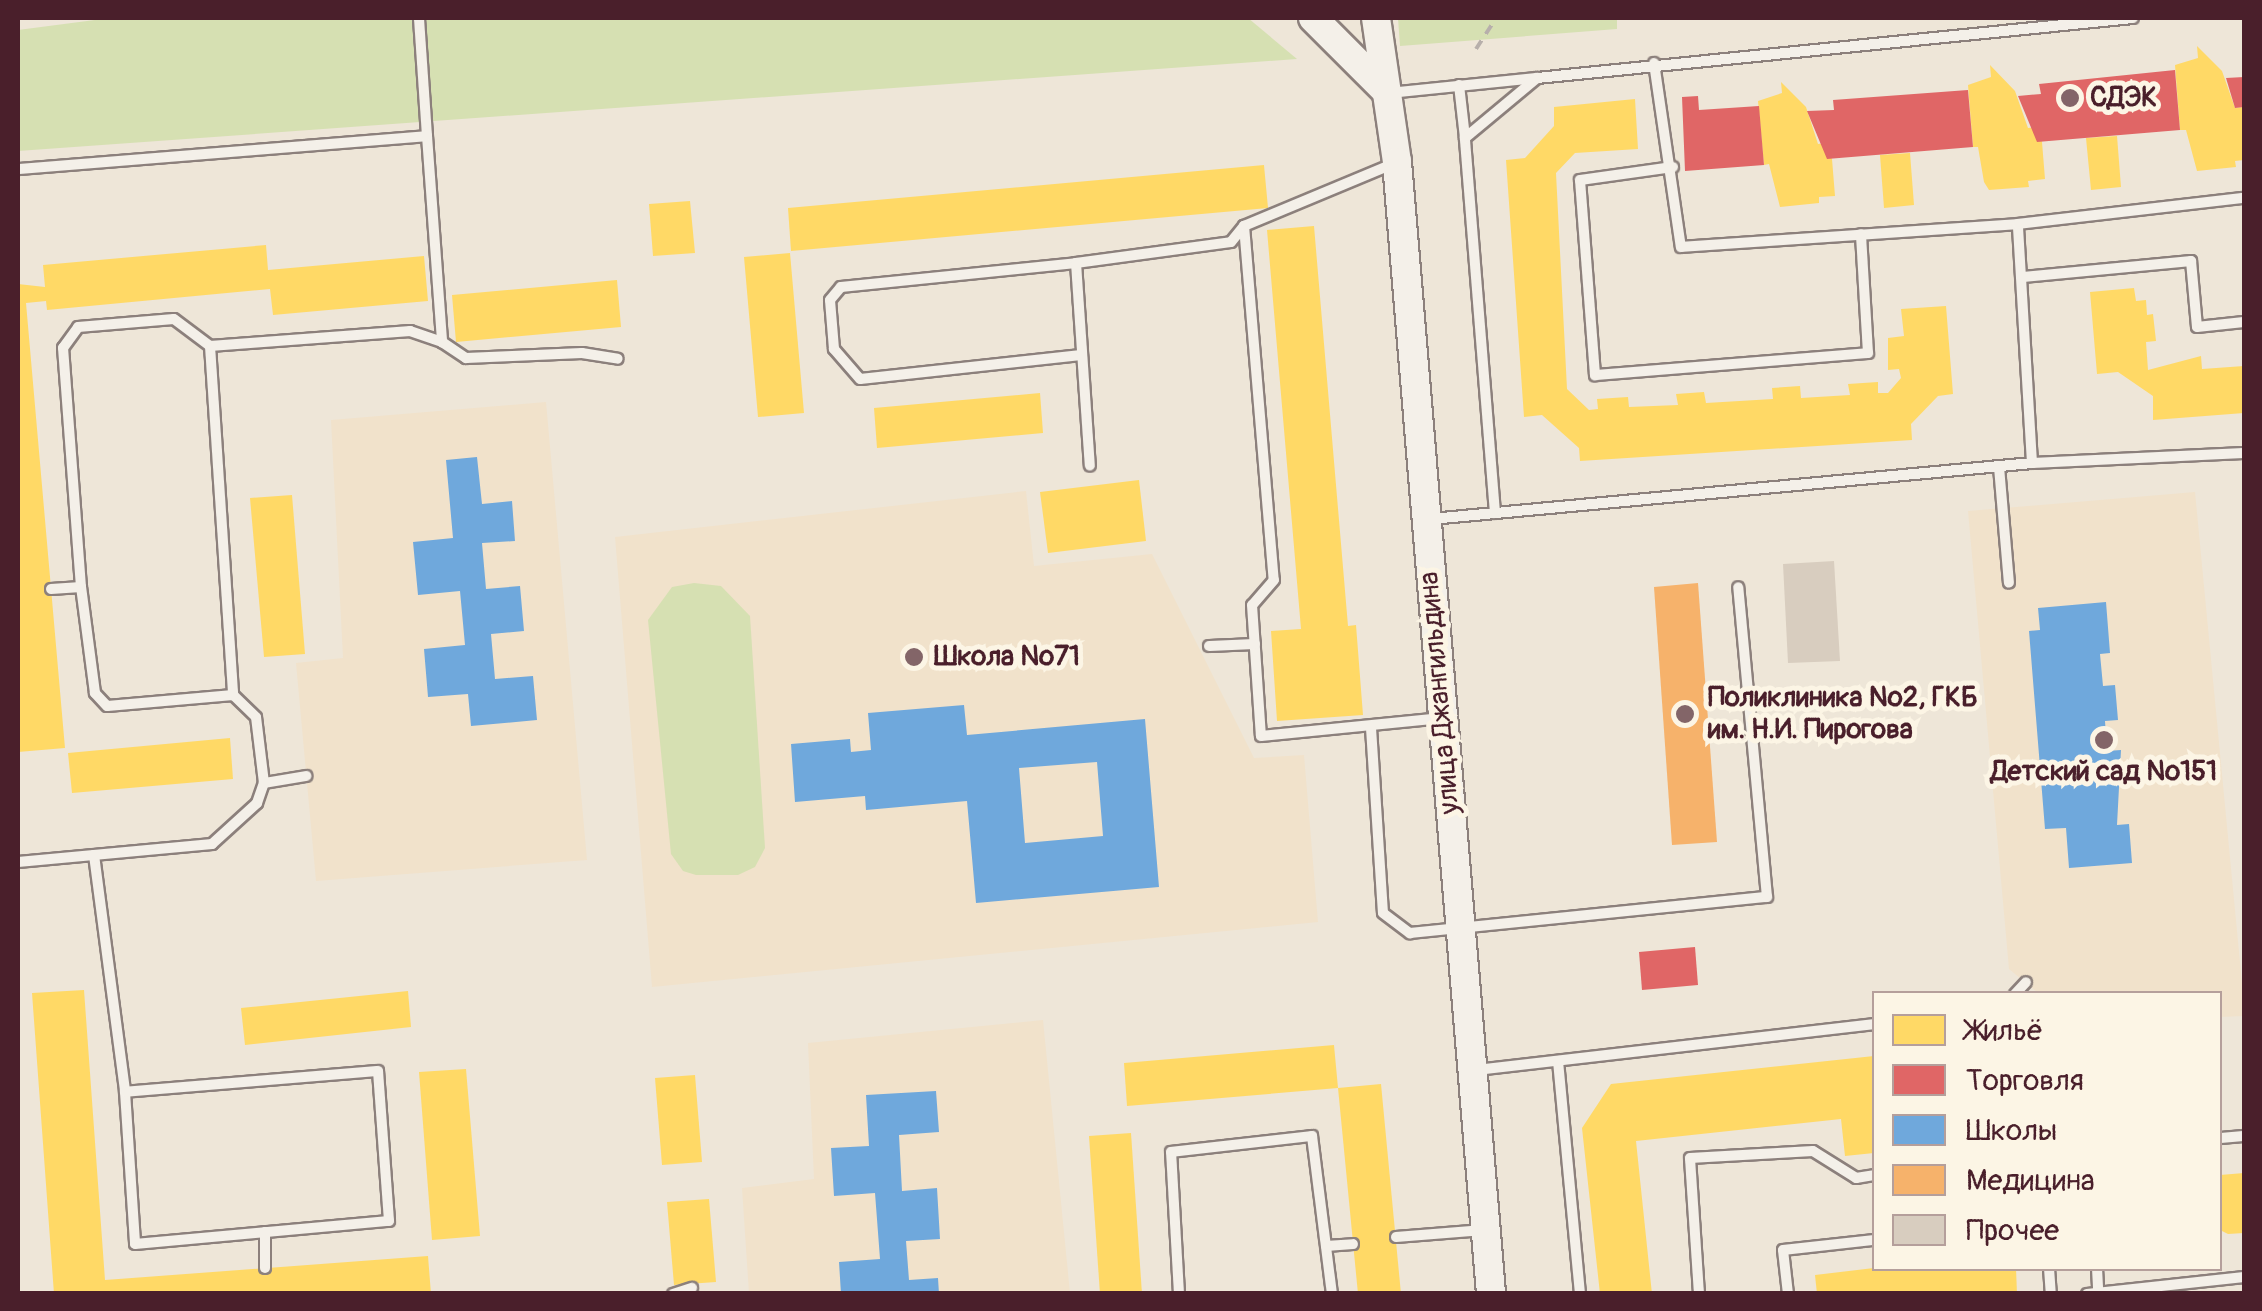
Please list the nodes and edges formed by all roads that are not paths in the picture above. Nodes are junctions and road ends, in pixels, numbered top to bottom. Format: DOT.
graph roads {
  1 [pos="420,18"];
  2 [pos="1314,18"];
  3 [pos="1376,18"];
  4 [pos="2132,18"];
  5 [pos="1654,62"];
  6 [pos="1537,78"];
  7 [pos="1459,86"];
  8 [pos="1388,93"];
  9 [pos="427,136"];
  10 [pos="1465,138"];
  11 [pos="1397,162"];
  12 [pos="1672,167"];
  13 [pos="18,169"];
  14 [pos="2244,198"];
  15 [pos="2018,224"];
  16 [pos="1244,226"];
  17 [pos="1861,234"];
  18 [pos="1076,263"];
  19 [pos="2022,277"];
  20 [pos="2244,322"];
  21 [pos="442,342"];
  22 [pos="210,346"];
  23 [pos="1081,355"];
  24 [pos="618,359"];
  25 [pos="2244,453"];
  26 [pos="2032,464"];
  27 [pos="1090,466"];
  28 [pos="1999,466"];
  29 [pos="1494,512"];
  30 [pos="1425,520"];
  31 [pos="2010,582"];
  32 [pos="1738,587"];
  33 [pos="81,588"];
  34 [pos="51,589"];
  35 [pos="1255,644"];
  36 [pos="1209,646"];
  37 [pos="233,695"];
  38 [pos="1442,718"];
  39 [pos="1371,728"];
  40 [pos="306,776"];
  41 [pos="264,783"];
  42 [pos="94,855"];
  43 [pos="18,862"];
  44 [pos="1458,929"];
  45 [pos="2026,982"];
  46 [pos="2018,991"];
  47 [pos="1872,1024"];
  48 [pos="1558,1060"];
  49 [pos="1471,1070"];
  50 [pos="125,1092"];
  51 [pos="1872,1175"];
  52 [pos="1486,1230"];
  53 [pos="266,1232"];
  54 [pos="1396,1237"];
  55 [pos="1872,1240"];
  56 [pos="1353,1244"];
  57 [pos="1326,1246"];
  58 [pos="265,1268"];
  59 [pos="2244,1277"];
  60 [pos="692,1288"];
  61 [pos="2093,1292"];
  62 [pos="673,1294"];
  63 [pos="1179,1294"];
  64 [pos="1332,1294"];
  65 [pos="1491,1294"];
  66 [pos="1580,1294"];
  67 [pos="1700,1294"];
  68 [pos="1788,1294"];
  1 -- 9 [label="lane"];
  2 -- 8 [label="main road"];
  3 -- 8 [label="main road, улица Джангильдина"];
  4 -- 5 [label="lane"];
  5 -- 6 [label="lane"];
  5 -- 12 [label="lane"];
  6 -- 7 [label="lane"];
  6 -- 10 [label="lane"];
  7 -- 8 [label="lane"];
  7 -- 10 [label="lane"];
  8 -- 11 [label="main road, улица Джангильдина"];
  9 -- 13 [label="lane"];
  9 -- 21 [label="lane"];
  10 -- 29 [label="lane"];
  11 -- 16 [label="lane"];
  11 -- 30 [label="main road, улица Джангильдина"];
  12 -- 17 [label="lane"];
  12 -- 17 [label="lane"];
  14 -- 15 [label="lane"];
  15 -- 17 [label="lane"];
  15 -- 19 [label="lane"];
  16 -- 18 [label="lane"];
  16 -- 35 [label="lane"];
  18 -- 23 [label="lane"];
  18 -- 23 [label="lane"];
  19 -- 20 [label="lane"];
  19 -- 26 [label="lane"];
  21 -- 22 [label="lane"];
  21 -- 24 [label="lane"];
  22 -- 33 [label="lane"];
  22 -- 37 [label="lane"];
  23 -- 27 [label="lane"];
  25 -- 26 [label="lane"];
  26 -- 28 [label="lane"];
  28 -- 29 [label="lane"];
  28 -- 31 [label="lane"];
  29 -- 30 [label="lane"];
  30 -- 38 [label="main road, улица Джангильдина"];
  32 -- 44 [label="lane"];
  33 -- 34 [label="lane"];
  33 -- 37 [label="lane"];
  35 -- 36 [label="lane"];
  35 -- 39 [label="lane"];
  37 -- 41 [label="lane"];
  38 -- 39 [label="lane"];
  38 -- 44 [label="main road, улица Джангильдина"];
  39 -- 44 [label="lane"];
  40 -- 41 [label="lane"];
  41 -- 42 [label="lane"];
  42 -- 43 [label="lane"];
  42 -- 50 [label="lane"];
  44 -- 49 [label="main road, улица Джангильдина"];
  45 -- 46 [label="lane"];
  47 -- 48 [label="lane"];
  48 -- 49 [label="lane"];
  48 -- 66 [label="lane"];
  49 -- 52 [label="main road, улица Джангильдина"];
  50 -- 53 [label="lane"];
  50 -- 53 [label="lane"];
  51 -- 67 [label="lane"];
  52 -- 54 [label="lane"];
  52 -- 65 [label="main road, улица Джангильдина"];
  53 -- 58 [label="lane"];
  55 -- 68 [label="lane"];
  56 -- 57 [label="lane"];
  57 -- 63 [label="lane"];
  57 -- 64 [label="lane"];
  59 -- 61 [label="lane"];
  60 -- 62 [label="lane"];
}
